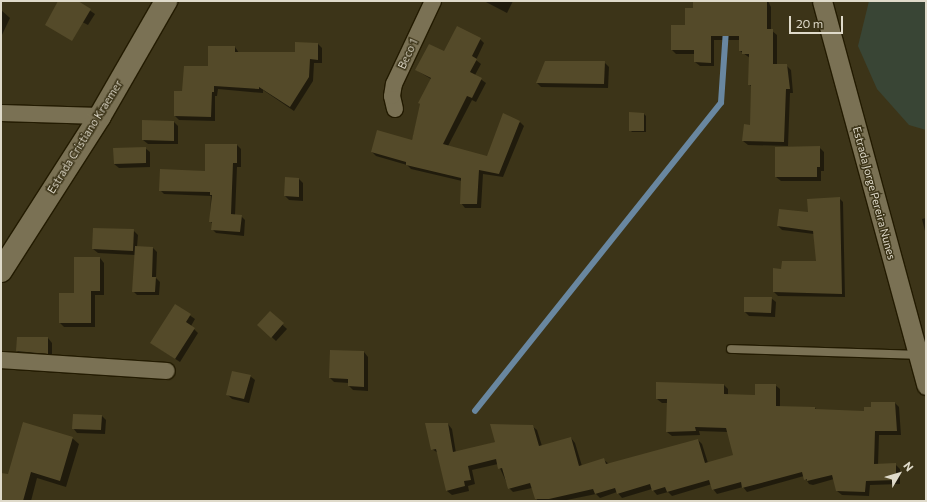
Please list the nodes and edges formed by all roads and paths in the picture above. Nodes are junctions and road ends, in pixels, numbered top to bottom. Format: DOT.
graph roads {
  1 [pos="166,1"];
  2 [pos="433,1"];
  3 [pos="822,1"];
  4 [pos="395,109"];
  5 [pos="1,113"];
  6 [pos="100,116"];
  7 [pos="1,271"];
  8 [pos="731,349"];
  9 [pos="918,354"];
  10 [pos="1,360"];
  11 [pos="167,371"];
  12 [pos="926,385"];
  1 -- 6 [label="main road, Estrada Cristiano Kraemer"];
  2 -- 4 [label="street, Beco 1"];
  3 -- 9 [label="street, Estrada Jorge Pereira Nunes"];
  5 -- 6 [label="street"];
  6 -- 7 [label="main road, Estrada Cristiano Kraemer"];
  8 -- 9 [label="lane"];
  9 -- 12 [label="street, Estrada Jorge Pereira Nunes"];
  10 -- 11 [label="street"];
}
